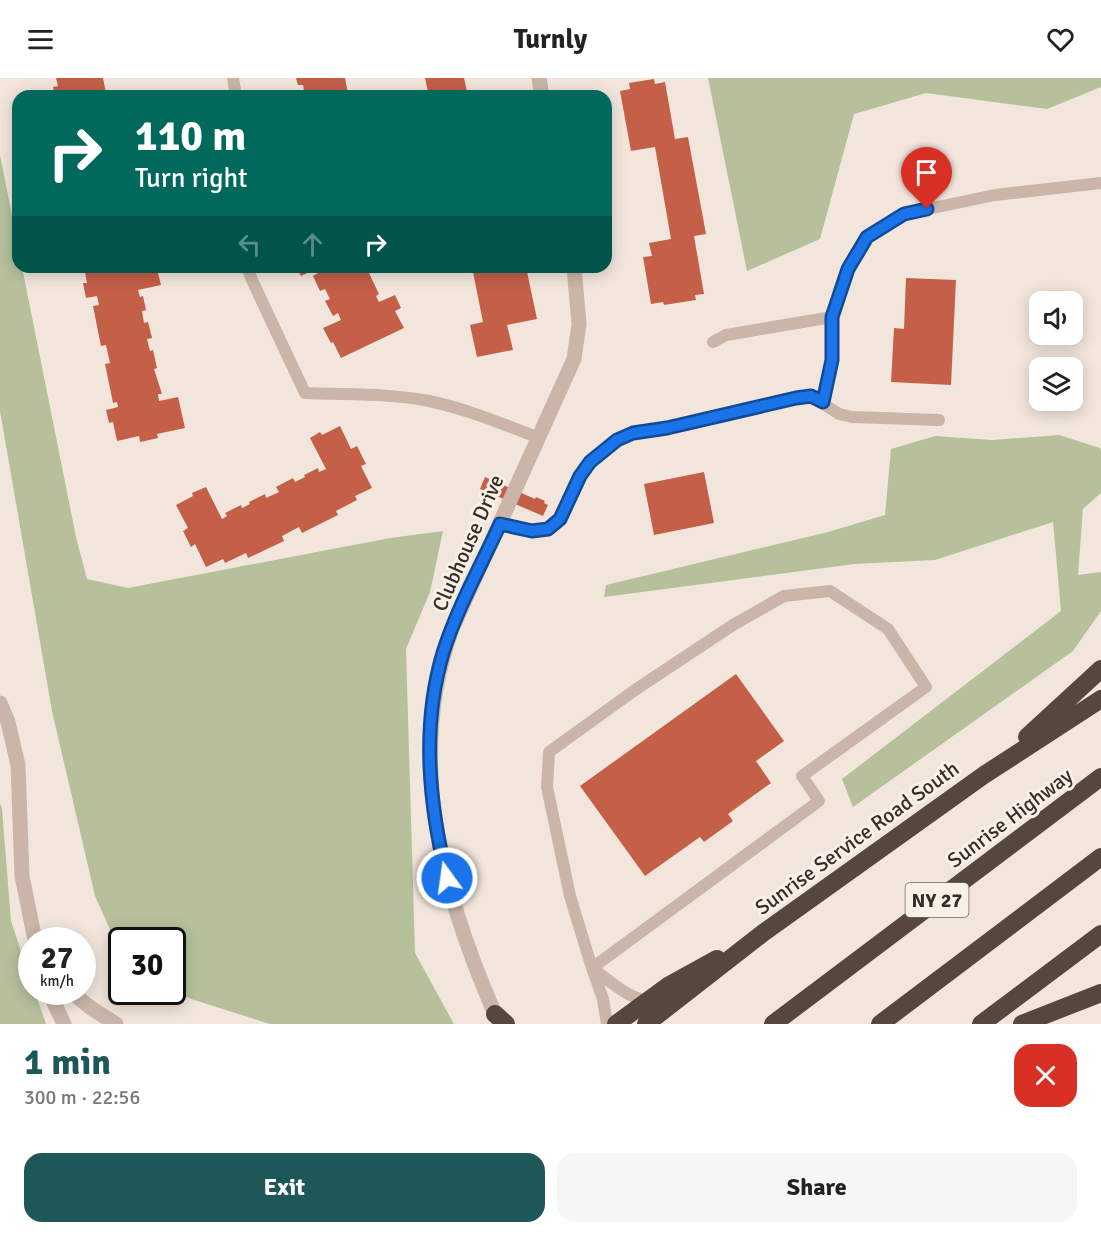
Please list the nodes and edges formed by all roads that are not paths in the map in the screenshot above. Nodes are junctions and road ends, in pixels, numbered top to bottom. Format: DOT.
graph roads {
  1 [pos="1101,183"];
  2 [pos="250,273"];
  3 [pos="575,273"];
  4 [pos="832,317"];
  5 [pos="713,342"];
  6 [pos="823,402"];
  7 [pos="939,420"];
  8 [pos="539,438"];
  9 [pos="500,524"];
  10 [pos="1101,669"];
  11 [pos="1101,699"];
  12 [pos="0,704"];
  13 [pos="984,775"];
  14 [pos="1101,777"];
  15 [pos="1101,857"];
  16 [pos="32,927"];
  17 [pos="763,933"];
  18 [pos="1101,934"];
  19 [pos="591,968"];
  20 [pos="1101,993"];
  21 [pos="647,1001"];
  22 [pos="55,1005"];
  23 [pos="87,1005"];
  24 [pos="499,1021"];
  25 [pos="64,1024"];
  26 [pos="116,1024"];
  27 [pos="607,1024"];
  28 [pos="616,1024"];
  29 [pos="646,1024"];
  30 [pos="773,1024"];
  31 [pos="880,1024"];
  32 [pos="981,1024"];
  33 [pos="1022,1024"];
  1 -- 4 [label="lane"];
  2 -- 8 [label="lane"];
  3 -- 8 [label="street, Clubhouse Drive"];
  4 -- 5 [label="lane"];
  4 -- 6 [label="lane"];
  6 -- 7 [label="lane"];
  6 -- 9 [label="lane"];
  8 -- 9 [label="street, Clubhouse Drive"];
  9 -- 24 [label="street, Clubhouse Drive"];
  10 -- 13 [label="highway"];
  11 -- 13 [label="highway, Sunrise Service Road South"];
  12 -- 16 [label="street"];
  13 -- 17 [label="highway, Sunrise Service Road South"];
  14 -- 30 [label="highway, Sunrise Highway / NY 27"];
  15 -- 31 [label="highway"];
  17 -- 21 [label="highway"];
  17 -- 29 [label="highway, Sunrise Service Road South"];
  18 -- 32 [label="highway"];
  19 -- 19 [label="lane"];
  19 -- 21 [label="lane"];
  19 -- 27 [label="lane"];
  20 -- 33 [label="highway"];
  21 -- 28 [label="highway"];
  22 -- 25 [label="street"];
  23 -- 26 [label="street"];
}
